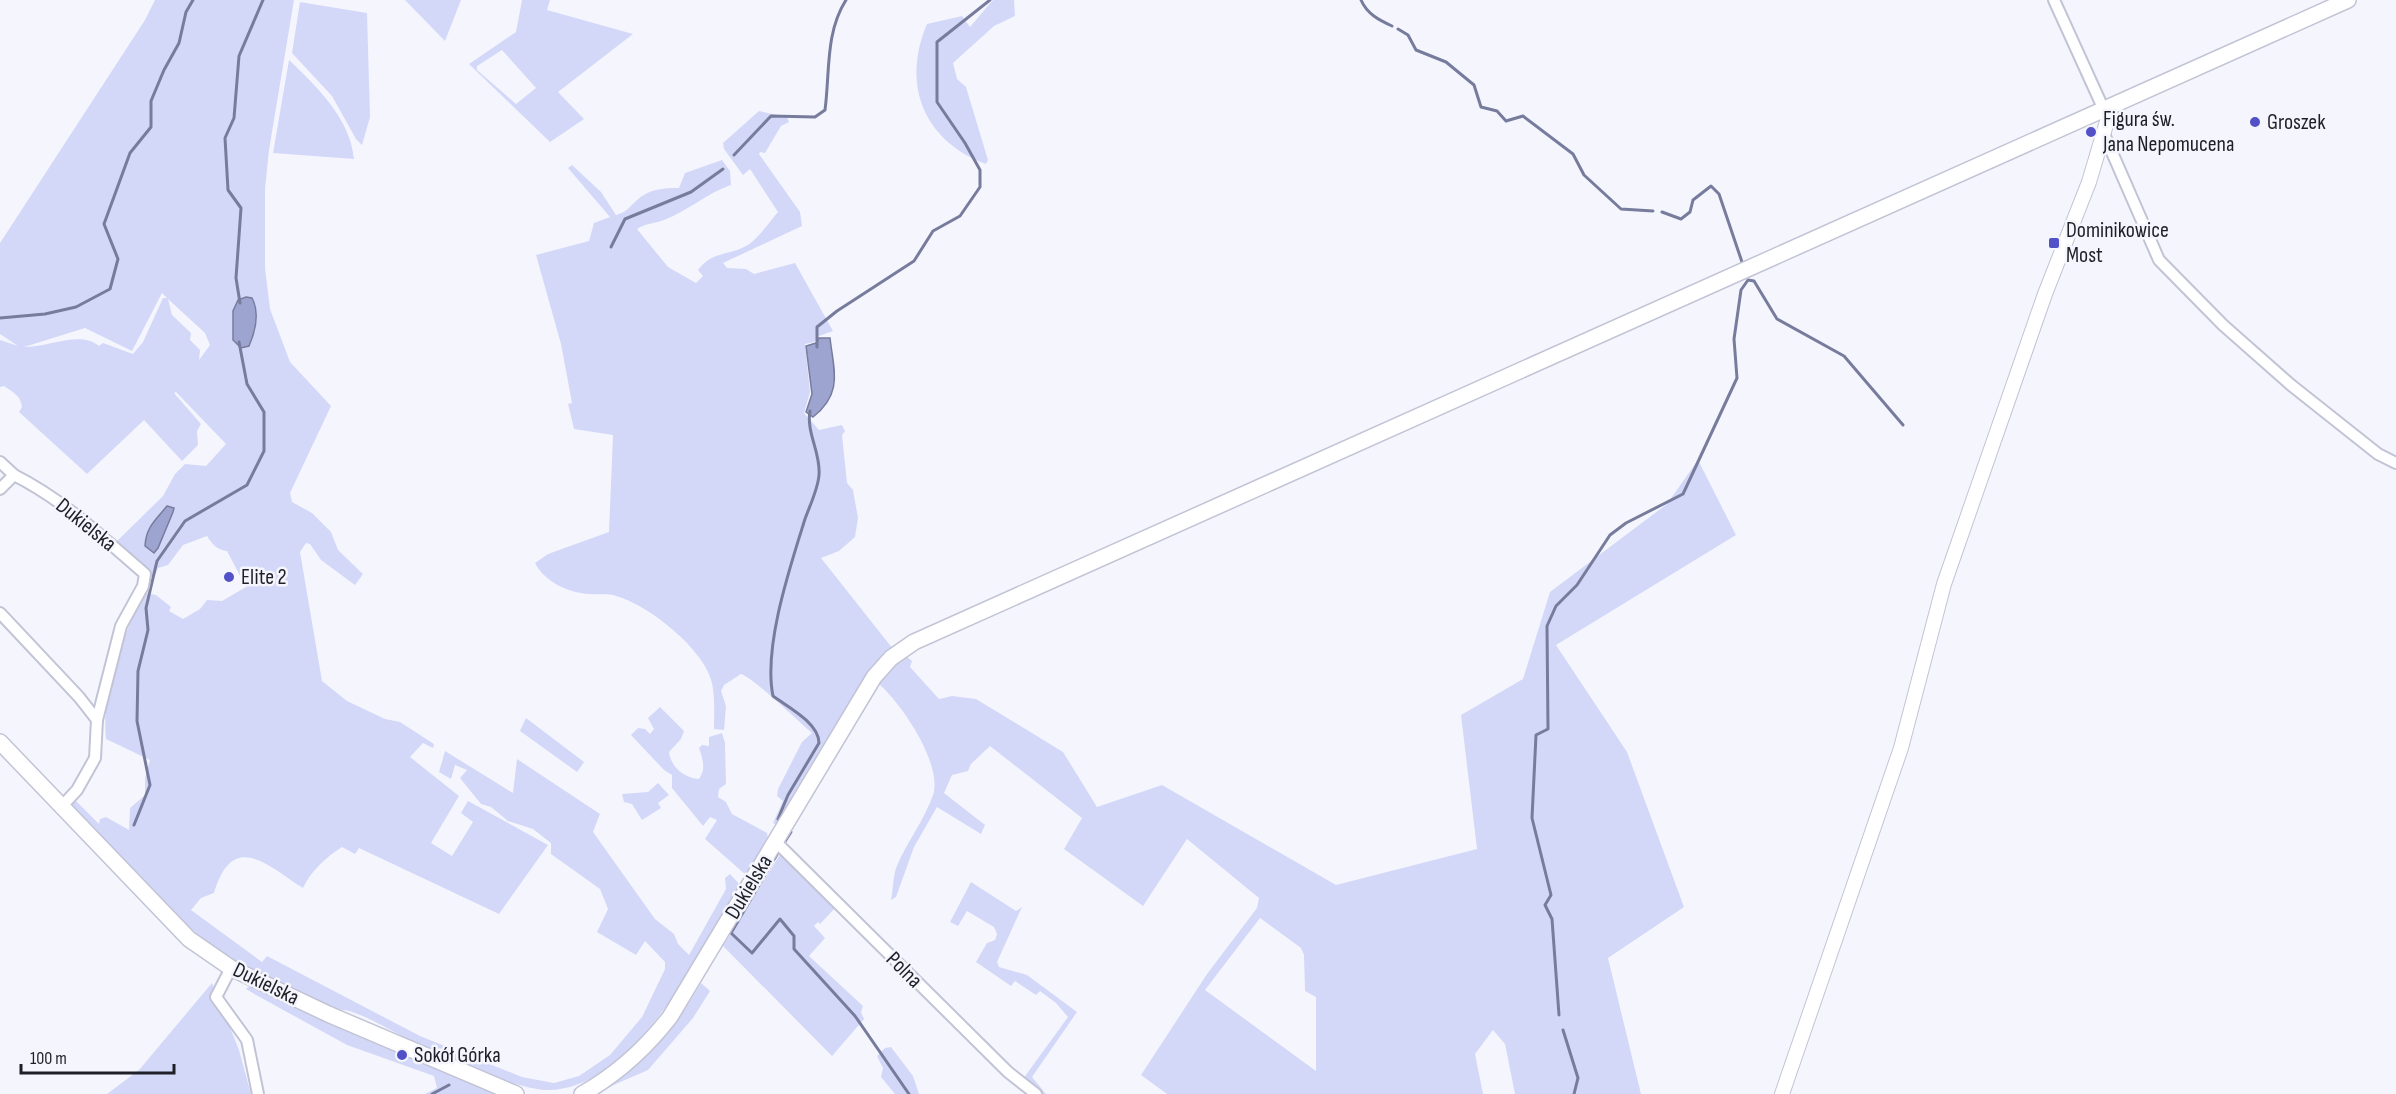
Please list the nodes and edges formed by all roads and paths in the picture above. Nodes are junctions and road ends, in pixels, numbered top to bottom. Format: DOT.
graph roads {
  1 [pos="2054,0"];
  2 [pos="2348,0"];
  3 [pos="2104,110"];
  4 [pos="2104,134"];
  5 [pos="0,462"];
  6 [pos="2396,464"];
  7 [pos="14,475"];
  8 [pos="0,489"];
  9 [pos="0,613"];
  10 [pos="97,720"];
  11 [pos="0,742"];
  12 [pos="62,806"];
  13 [pos="776,842"];
  14 [pos="231,968"];
  15 [pos="258,1094"];
  16 [pos="516,1094"];
  17 [pos="582,1094"];
  18 [pos="1036,1094"];
  19 [pos="1782,1094"];
  1 -- 3 [label="street"];
  2 -- 3 [label="main road, Dukielska"];
  3 -- 4 [label="street"];
  3 -- 13 [label="main road, Dukielska"];
  4 -- 6 [label="street"];
  4 -- 19 [label="street"];
  5 -- 7 [label="street, Dukielska"];
  7 -- 8 [label="street"];
  7 -- 10 [label="street, Dukielska"];
  9 -- 10 [label="street"];
  10 -- 12 [label="street, Dukielska"];
  11 -- 12 [label="main road, Dukielska"];
  12 -- 14 [label="main road, Dukielska"];
  13 -- 17 [label="main road, Dukielska"];
  13 -- 18 [label="street, Polna"];
  14 -- 15 [label="street"];
  14 -- 16 [label="main road, Dukielska"];
}
